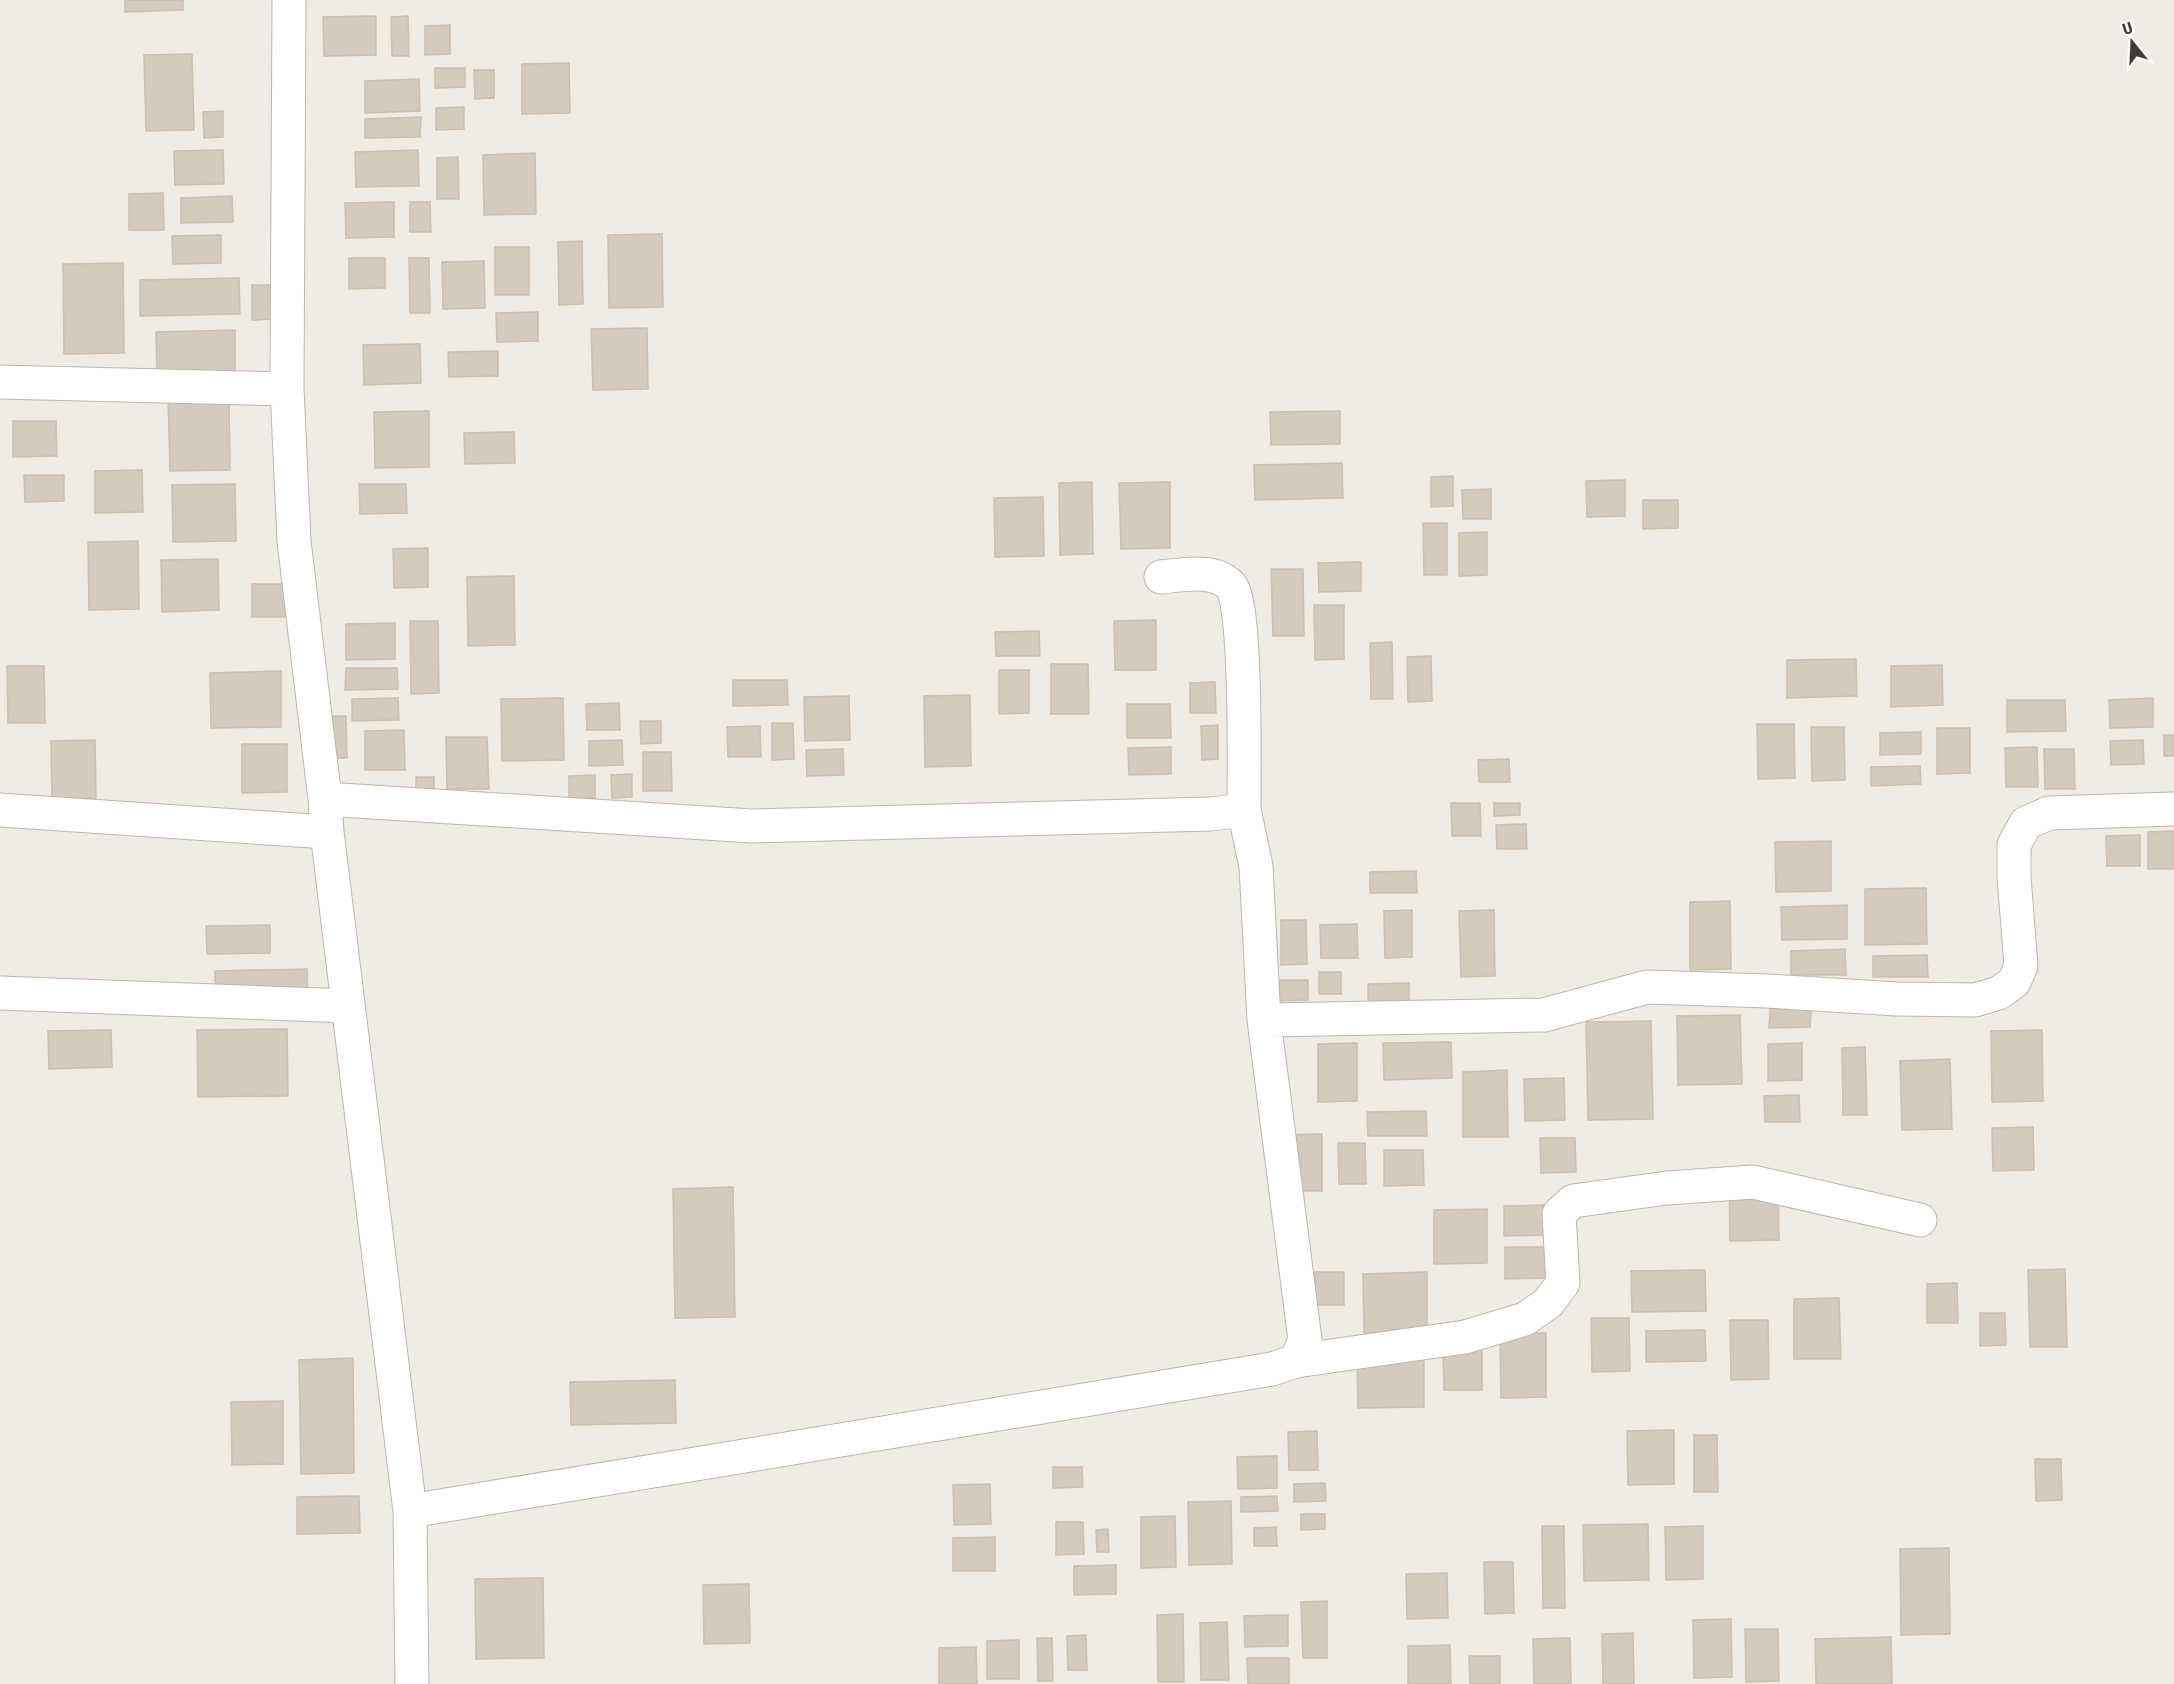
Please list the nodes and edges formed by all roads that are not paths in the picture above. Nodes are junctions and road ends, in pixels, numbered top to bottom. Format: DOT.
graph roads {
  1 [pos="289,0"];
  2 [pos="0,382"];
  3 [pos="287,389"];
  4 [pos="1161,577"];
  5 [pos="325,799"];
  6 [pos="2174,809"];
  7 [pos="0,810"];
  8 [pos="1244,810"];
  9 [pos="327,832"];
  10 [pos="0,993"];
  11 [pos="348,1006"];
  12 [pos="1264,1020"];
  13 [pos="1920,1220"];
  14 [pos="1296,1361"];
  15 [pos="410,1511"];
  16 [pos="412,1684"];
  1 -- 3 [label="street"];
  2 -- 3 [label="street"];
  3 -- 5 [label="street"];
  4 -- 8 [label="street"];
  5 -- 8 [label="street"];
  5 -- 9 [label="street"];
  6 -- 12 [label="street"];
  7 -- 9 [label="street"];
  8 -- 12 [label="street"];
  9 -- 11 [label="street"];
  10 -- 11 [label="street"];
  11 -- 15 [label="street"];
  12 -- 14 [label="street"];
  13 -- 14 [label="street"];
  14 -- 15 [label="street"];
  15 -- 16 [label="street"];
}
